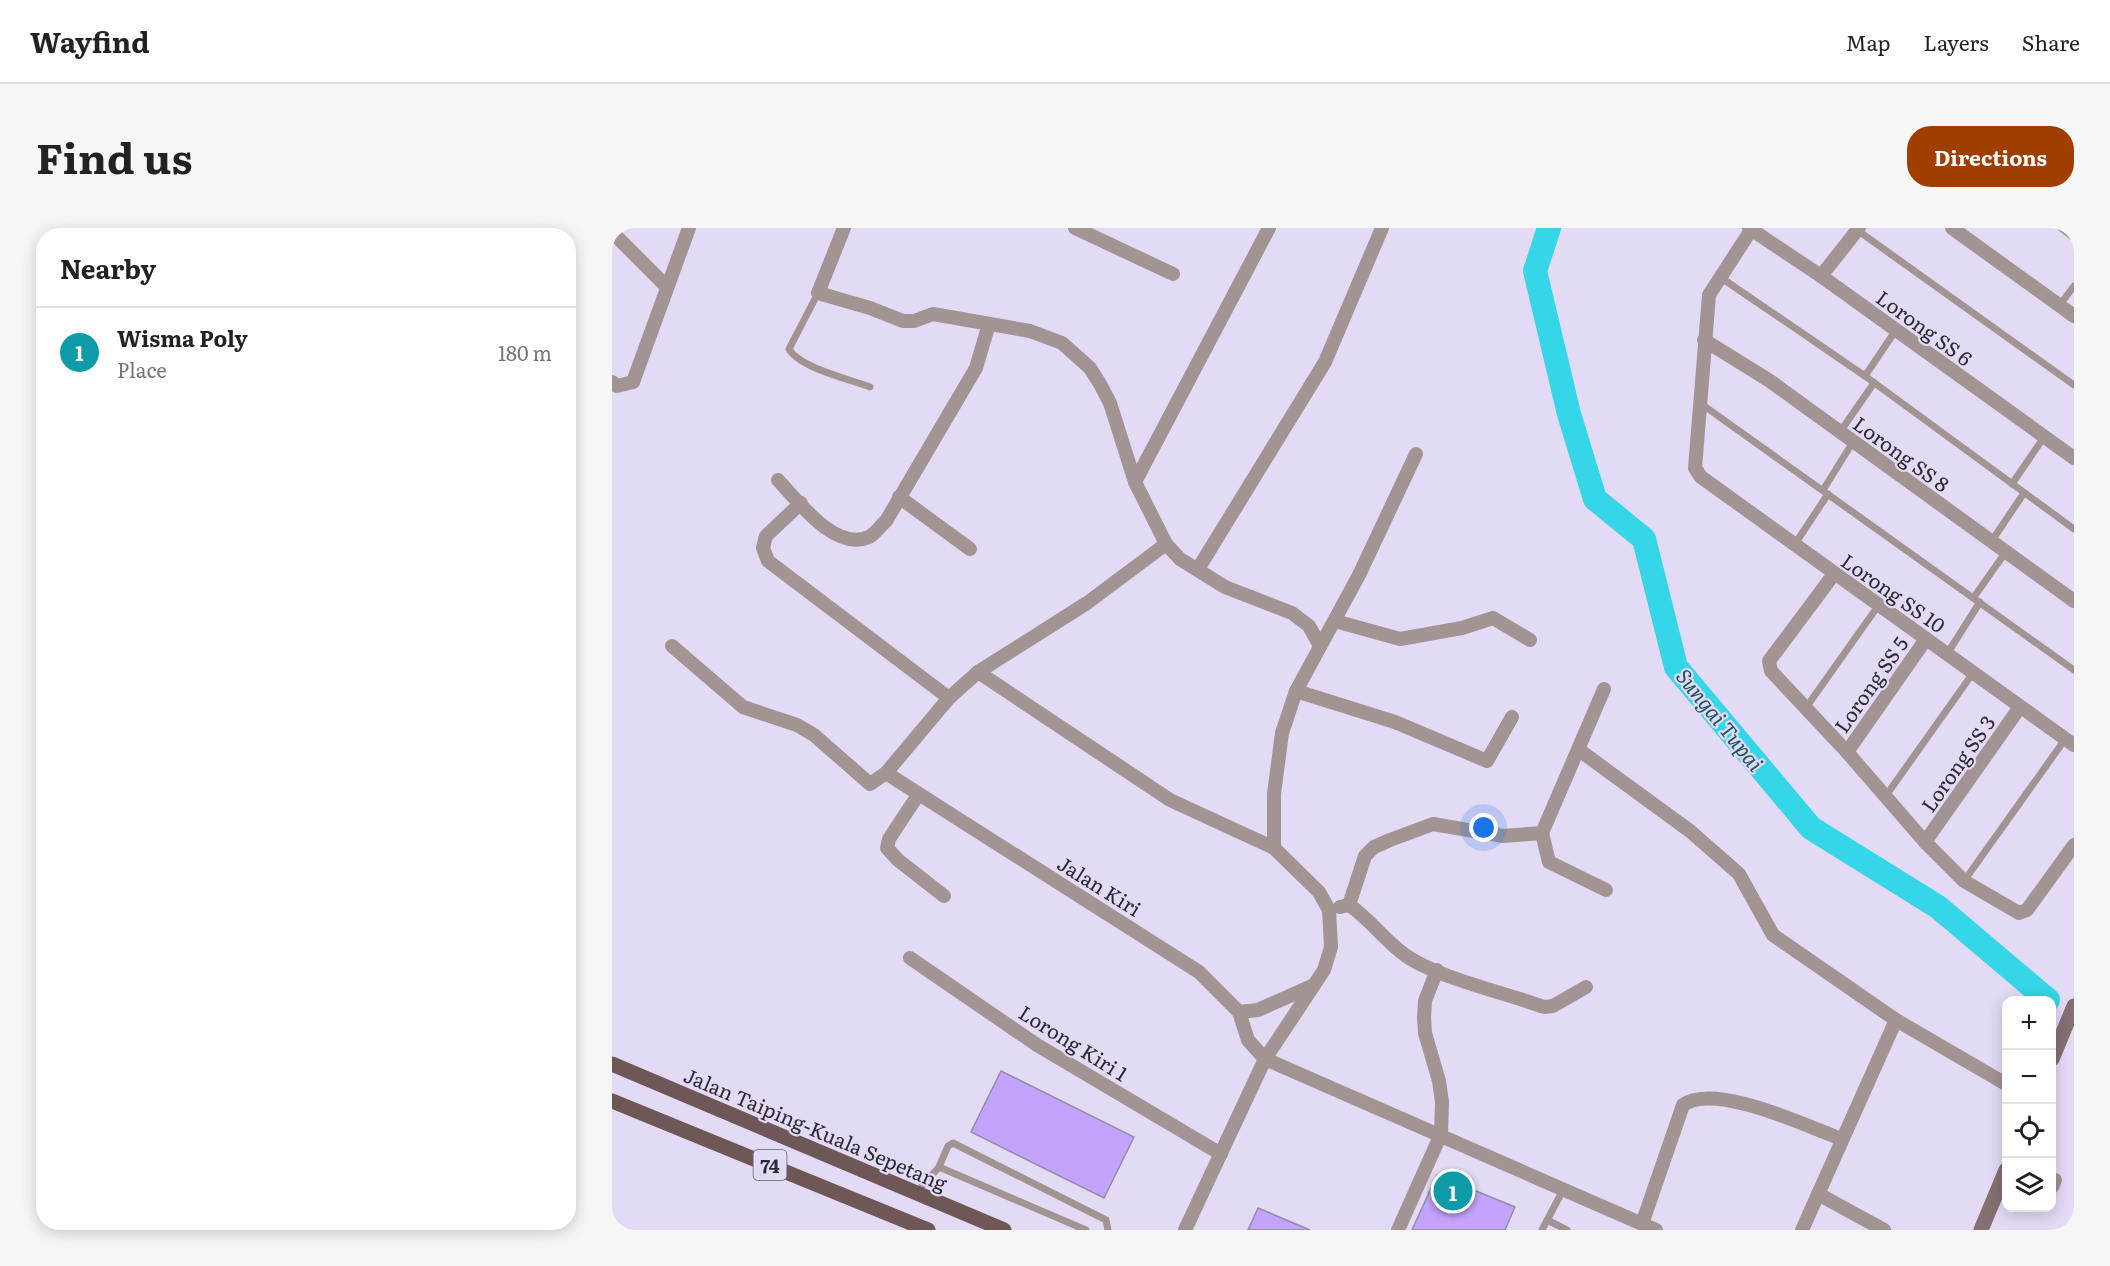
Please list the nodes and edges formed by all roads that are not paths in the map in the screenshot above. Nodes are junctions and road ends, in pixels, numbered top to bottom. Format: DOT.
graph roads {
  1 [pos="689,228"];
  2 [pos="844,228"];
  3 [pos="1075,228"];
  4 [pos="1269,228"];
  5 [pos="1382,228"];
  6 [pos="1952,228"];
  7 [pos="2061,228"];
  8 [pos="1750,229"];
  9 [pos="1858,229"];
  10 [pos="612,232"];
  11 [pos="1095,232"];
  12 [pos="2074,238"];
  13 [pos="1173,274"];
  14 [pos="1821,276"];
  15 [pos="1720,277"];
  16 [pos="2074,286"];
  17 [pos="667,287"];
  18 [pos="818,293"];
  19 [pos="2059,306"];
  20 [pos="2074,316"];
  21 [pos="989,324"];
  22 [pos="1896,330"];
  23 [pos="1704,340"];
  24 [pos="1865,376"];
  25 [pos="612,382"];
  26 [pos="1874,383"];
  27 [pos="2074,385"];
  28 [pos="870,387"];
  29 [pos="1699,402"];
  30 [pos="1840,432"];
  31 [pos="2044,437"];
  32 [pos="1853,442"];
  33 [pos="1416,454"];
  34 [pos="2074,458"];
  35 [pos="778,480"];
  36 [pos="1135,482"];
  37 [pos="2012,484"];
  38 [pos="1825,492"];
  39 [pos="2024,493"];
  40 [pos="899,497"];
  41 [pos="801,503"];
  42 [pos="2074,529"];
  43 [pos="1991,542"];
  44 [pos="1166,544"];
  45 [pos="1795,544"];
  46 [pos="970,549"];
  47 [pos="2004,553"];
  48 [pos="1198,569"];
  49 [pos="1834,574"];
  50 [pos="1977,600"];
  51 [pos="2074,601"];
  52 [pos="1878,606"];
  53 [pos="1335,621"];
  54 [pos="1926,639"];
  55 [pos="1530,640"];
  56 [pos="1319,644"];
  57 [pos="672,646"];
  58 [pos="1947,654"];
  59 [pos="2074,670"];
  60 [pos="978,672"];
  61 [pos="1973,673"];
  62 [pos="1604,689"];
  63 [pos="1296,691"];
  64 [pos="949,698"];
  65 [pos="2020,706"];
  66 [pos="1805,709"];
  67 [pos="1512,717"];
  68 [pos="2070,741"];
  69 [pos="1578,750"];
  70 [pos="1847,752"];
  71 [pos="886,773"];
  72 [pos="918,795"];
  73 [pos="1885,797"];
  74 [pos="1542,833"];
  75 [pos="1925,842"];
  76 [pos="2074,845"];
  77 [pos="1274,848"];
  78 [pos="1964,881"];
  79 [pos="1606,890"];
  80 [pos="944,896"];
  81 [pos="1349,905"];
  82 [pos="1329,910"];
  83 [pos="910,958"];
  84 [pos="1437,970"];
  85 [pos="1312,985"];
  86 [pos="1586,987"];
  87 [pos="2074,1006"];
  88 [pos="1239,1012"];
  89 [pos="1896,1020"];
  90 [pos="2056,1050"];
  91 [pos="1265,1059"];
  92 [pos="612,1064"];
  93 [pos="2002,1081"];
  94 [pos="612,1101"];
  95 [pos="1441,1134"];
  96 [pos="1842,1139"];
  97 [pos="1221,1154"];
  98 [pos="939,1167"];
  99 [pos="2002,1185"];
  100 [pos="1564,1188"];
  101 [pos="916,1193"];
  102 [pos="1818,1194"];
  103 [pos="1547,1220"];
  104 [pos="1642,1224"];
  105 [pos="928,1230"];
  106 [pos="1004,1230"];
  107 [pos="1086,1230"];
  108 [pos="1108,1230"];
  109 [pos="1185,1230"];
  110 [pos="1398,1230"];
  111 [pos="1542,1230"];
  112 [pos="1567,1230"];
  113 [pos="1656,1230"];
  114 [pos="1802,1230"];
  115 [pos="1884,1230"];
  116 [pos="1981,1230"];
  1 -- 17 [label="street"];
  2 -- 18 [label="street"];
  3 -- 11 [label="street"];
  4 -- 36 [label="street"];
  5 -- 48 [label="street"];
  6 -- 19 [label="street"];
  7 -- 12 [label="lane"];
  8 -- 14 [label="street, Lorong SS 6"];
  8 -- 15 [label="street"];
  9 -- 14 [label="street"];
  9 -- 27 [label="lane"];
  10 -- 17 [label="street"];
  11 -- 13 [label="street"];
  14 -- 22 [label="street, Lorong SS 6"];
  15 -- 23 [label="street"];
  15 -- 24 [label="lane"];
  16 -- 19 [label="lane"];
  17 -- 25 [label="street"];
  18 -- 21 [label="street"];
  18 -- 28 [label="lane"];
  19 -- 20 [label="street"];
  21 -- 36 [label="street"];
  21 -- 40 [label="street"];
  22 -- 24 [label="lane"];
  22 -- 31 [label="street, Lorong SS 6"];
  23 -- 29 [label="street"];
  23 -- 30 [label="street, Lorong SS 8"];
  24 -- 26 [label="lane"];
  26 -- 30 [label="lane"];
  26 -- 37 [label="lane"];
  29 -- 38 [label="lane"];
  29 -- 45 [label="street, Lorong SS 10"];
  30 -- 32 [label="street, Lorong SS 8"];
  31 -- 34 [label="street, Lorong SS 6"];
  31 -- 37 [label="lane"];
  32 -- 38 [label="lane"];
  32 -- 43 [label="street, Lorong SS 8"];
  33 -- 53 [label="street"];
  35 -- 41 [label="street"];
  36 -- 44 [label="street"];
  37 -- 39 [label="lane"];
  38 -- 45 [label="lane"];
  38 -- 50 [label="lane"];
  39 -- 42 [label="lane"];
  39 -- 43 [label="lane"];
  40 -- 41 [label="street"];
  40 -- 46 [label="street"];
  41 -- 64 [label="street"];
  43 -- 47 [label="street, Lorong SS 8"];
  44 -- 48 [label="street"];
  44 -- 60 [label="street"];
  45 -- 49 [label="street, Lorong SS 10"];
  47 -- 50 [label="lane"];
  47 -- 51 [label="street, Lorong SS 8"];
  48 -- 56 [label="street"];
  49 -- 52 [label="street, Lorong SS 10"];
  49 -- 66 [label="street"];
  50 -- 58 [label="lane"];
  50 -- 59 [label="lane"];
  52 -- 54 [label="street, Lorong SS 10"];
  52 -- 66 [label="lane"];
  53 -- 55 [label="street"];
  53 -- 56 [label="street"];
  54 -- 58 [label="street, Lorong SS 10"];
  54 -- 70 [label="street, Lorong SS 5"];
  56 -- 63 [label="street"];
  57 -- 71 [label="street"];
  58 -- 61 [label="street, Lorong SS 10"];
  60 -- 64 [label="street"];
  60 -- 77 [label="street"];
  61 -- 65 [label="street, Lorong SS 10"];
  61 -- 73 [label="lane"];
  62 -- 69 [label="street"];
  63 -- 67 [label="street"];
  63 -- 77 [label="street"];
  64 -- 71 [label="street"];
  65 -- 68 [label="street, Lorong SS 10"];
  65 -- 75 [label="street, Lorong SS 3"];
  66 -- 70 [label="street"];
  68 -- 78 [label="lane"];
  69 -- 74 [label="street"];
  69 -- 89 [label="street"];
  70 -- 73 [label="street"];
  71 -- 72 [label="street, Jalan Kiri"];
  72 -- 80 [label="street"];
  72 -- 88 [label="street, Jalan Kiri"];
  73 -- 75 [label="street"];
  74 -- 79 [label="street"];
  74 -- 81 [label="street"];
  75 -- 78 [label="street"];
  76 -- 78 [label="street"];
  77 -- 82 [label="street"];
  81 -- 82 [label="street"];
  81 -- 84 [label="street"];
  82 -- 85 [label="street"];
  83 -- 97 [label="street, Lorong Kiri 1"];
  84 -- 86 [label="street"];
  84 -- 95 [label="street"];
  85 -- 88 [label="street"];
  85 -- 91 [label="street"];
  87 -- 90 [label="street"];
  88 -- 91 [label="street, Jalan Kiri"];
  89 -- 93 [label="street"];
  89 -- 96 [label="street"];
  91 -- 95 [label="street"];
  91 -- 97 [label="street"];
  92 -- 101 [label="main road, Jalan Taiping-Kuala Sepetang / 74"];
  94 -- 105 [label="main road, 74"];
  95 -- 100 [label="street"];
  95 -- 110 [label="street"];
  96 -- 102 [label="street"];
  96 -- 104 [label="street"];
  97 -- 109 [label="street"];
  98 -- 101 [label="lane"];
  98 -- 107 [label="lane"];
  98 -- 108 [label="lane"];
  99 -- 116 [label="street"];
  100 -- 103 [label="lane"];
  100 -- 104 [label="street"];
  101 -- 106 [label="main road, Jalan Taiping-Kuala Sepetang / 74"];
  102 -- 114 [label="street"];
  102 -- 115 [label="street"];
  103 -- 111 [label="lane"];
  103 -- 112 [label="lane"];
  104 -- 113 [label="street"];
}
